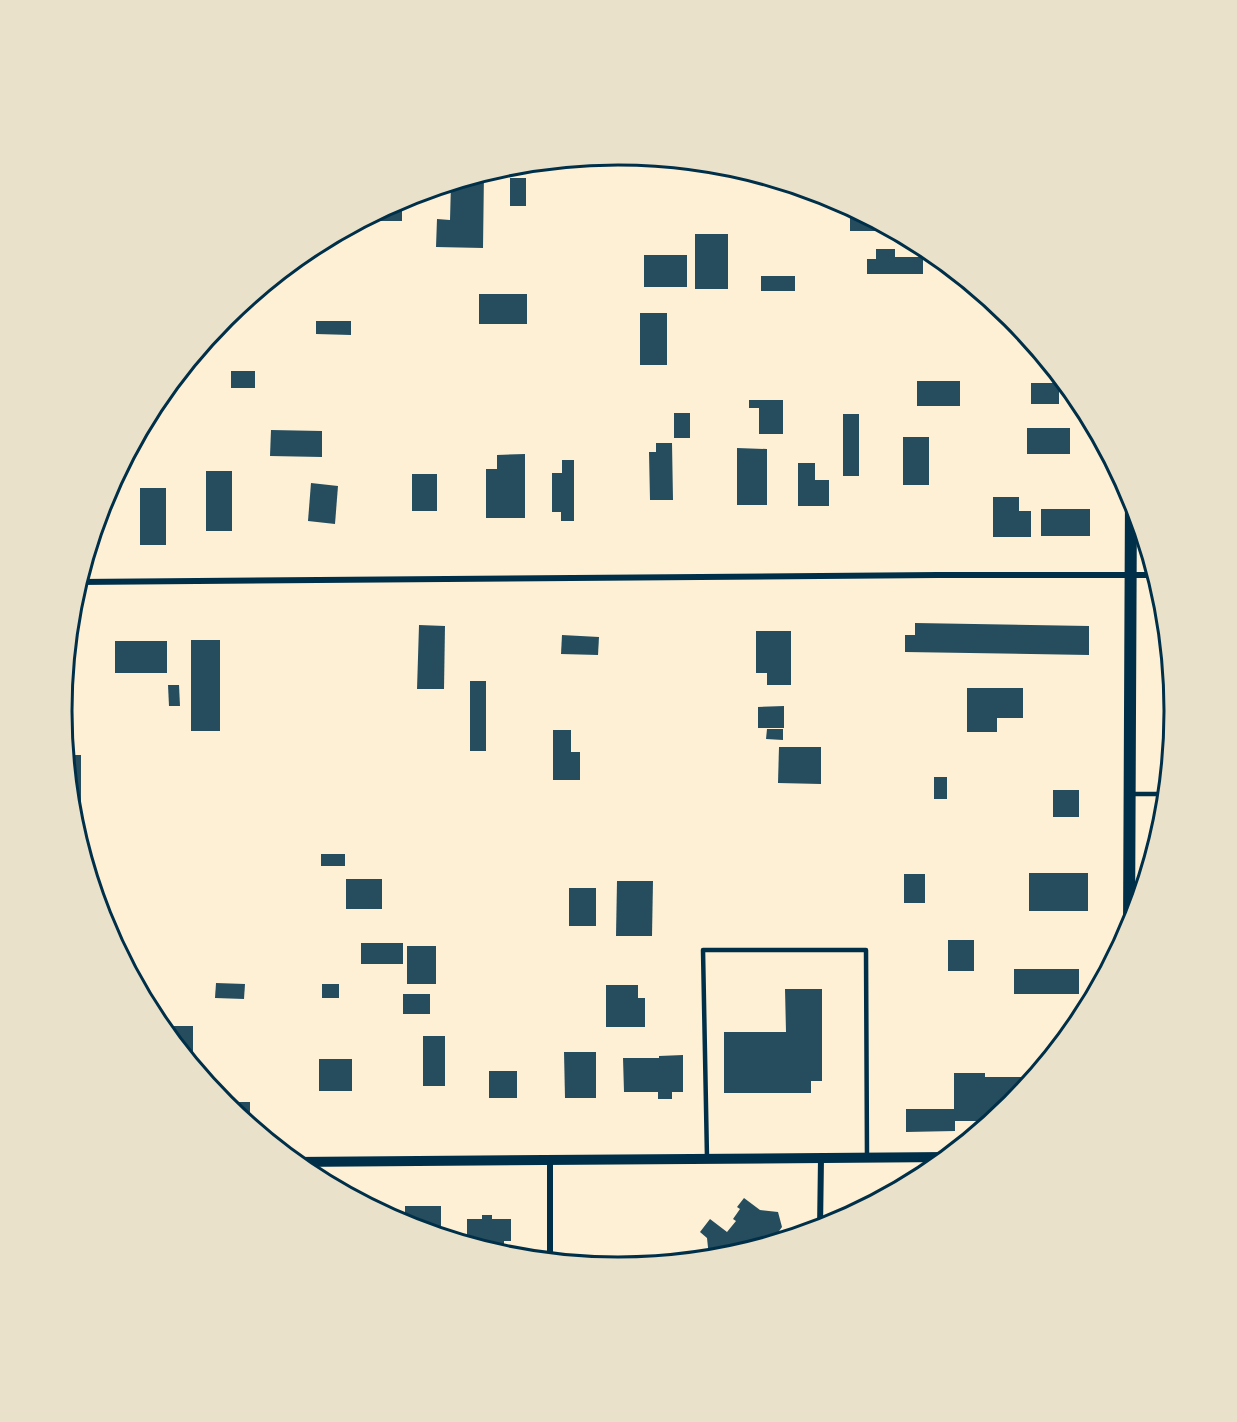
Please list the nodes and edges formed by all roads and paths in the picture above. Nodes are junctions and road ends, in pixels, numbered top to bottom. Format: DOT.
graph roads {
  1 [pos="1131,522"];
  2 [pos="1131,575"];
  3 [pos="1147,575"];
  4 [pos="88,582"];
  5 [pos="1130,794"];
  6 [pos="1158,794"];
  7 [pos="1133,896"];
  8 [pos="707,1158"];
  9 [pos="821,1158"];
  10 [pos="867,1158"];
  11 [pos="932,1158"];
  12 [pos="550,1160"];
  13 [pos="310,1162"];
  14 [pos="820,1219"];
  15 [pos="550,1253"];
  1 -- 2 [label="main road"];
  2 -- 3 [label="street"];
  2 -- 4 [label="street"];
  2 -- 5 [label="main road"];
  5 -- 6 [label="lane"];
  5 -- 7 [label="main road"];
  8 -- 9 [label="street"];
  8 -- 10 [label="lane"];
  8 -- 12 [label="street"];
  9 -- 10 [label="street"];
  9 -- 14 [label="street"];
  10 -- 11 [label="street"];
  12 -- 13 [label="street"];
  12 -- 15 [label="street"];
}
